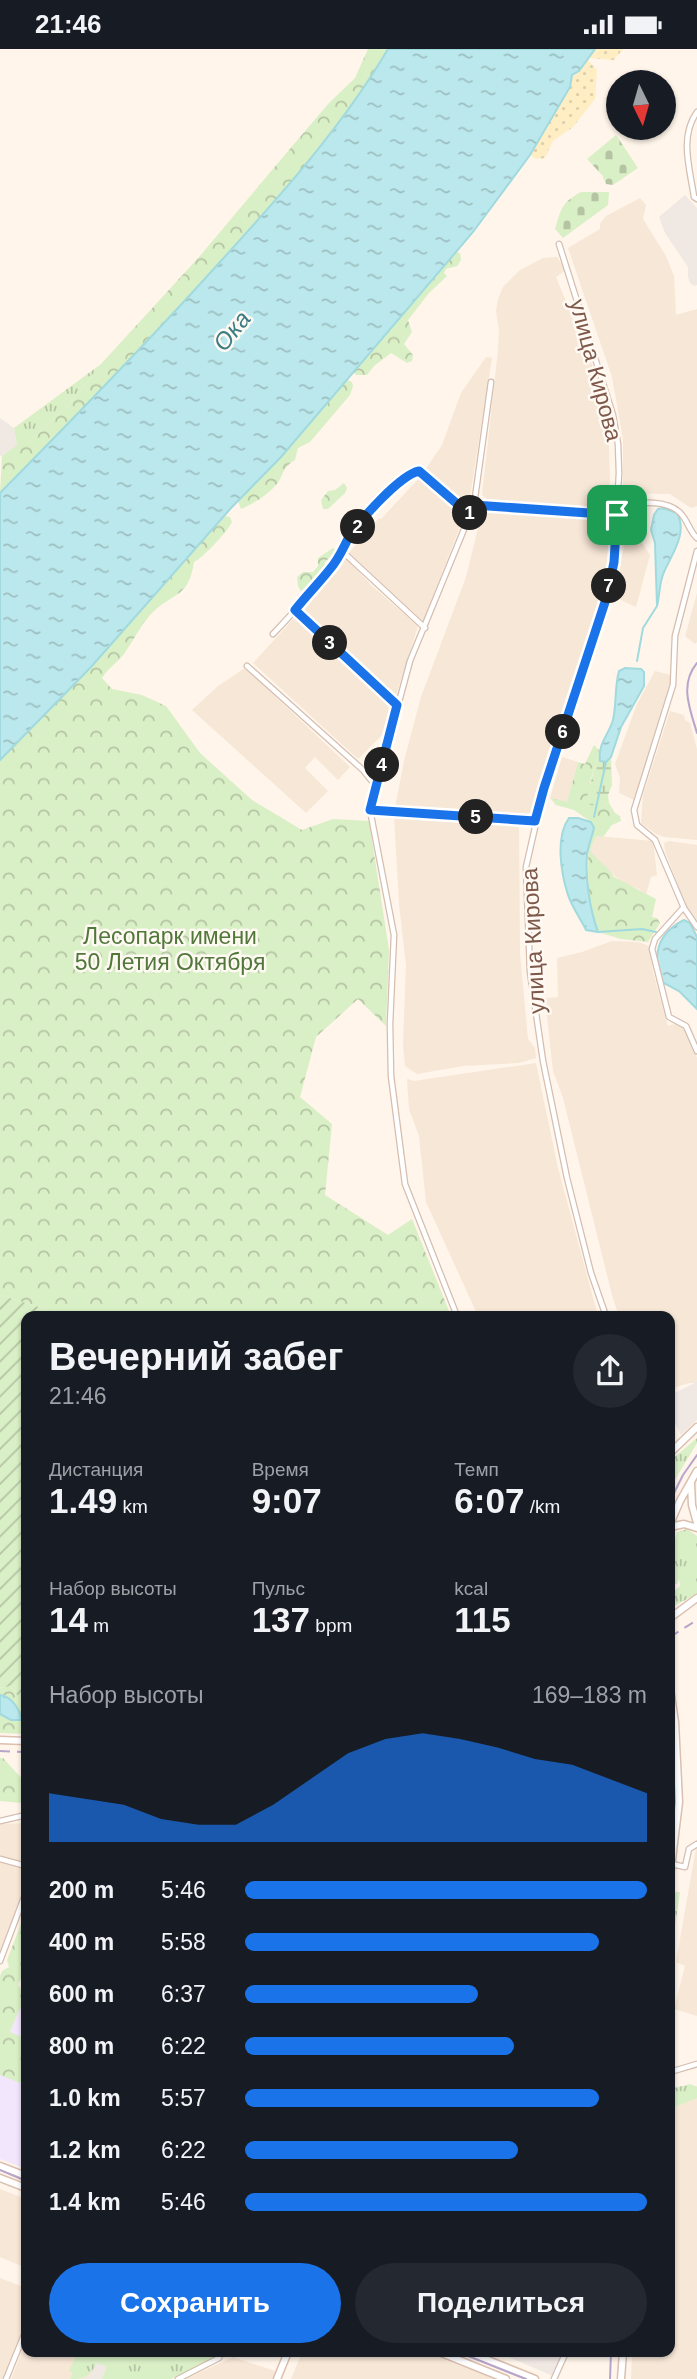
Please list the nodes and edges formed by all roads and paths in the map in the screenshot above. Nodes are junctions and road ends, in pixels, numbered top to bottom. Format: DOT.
graph roads {
  1 [pos="697,112"];
  2 [pos="695,198"];
  3 [pos="559,244"];
  4 [pos="491,382"];
  5 [pos="474,505"];
  6 [pos="618,505"];
  7 [pos="470,515"];
  8 [pos="617,515"];
  9 [pos="697,538"];
  10 [pos="697,551"];
  11 [pos="343,552"];
  12 [pos="295,610"];
  13 [pos="425,628"];
  14 [pos="273,634"];
  15 [pos="247,666"];
  16 [pos="397,705"];
  17 [pos="376,786"];
  18 [pos="370,810"];
  19 [pos="535,821"];
  20 [pos="684,908"];
  21 [pos="697,927"];
  22 [pos="697,1051"];
  23 [pos="455,1311"];
  24 [pos="604,1311"];
  25 [pos="697,1427"];
  26 [pos="675,1448"];
  27 [pos="697,1471"];
  28 [pos="691,1480"];
  29 [pos="675,1514"];
  30 [pos="675,1525"];
  31 [pos="697,1525"];
  32 [pos="697,1598"];
  33 [pos="675,1614"];
  34 [pos="0,1740"];
  35 [pos="21,1741"];
  36 [pos="675,1744"];
  37 [pos="21,1816"];
  38 [pos="0,1821"];
  39 [pos="675,1831"];
  40 [pos="697,1844"];
  41 [pos="0,1859"];
  42 [pos="21,1865"];
  43 [pos="675,1865"];
  44 [pos="21,1905"];
  45 [pos="0,1961"];
  46 [pos="697,2063"];
  47 [pos="675,2070"];
  48 [pos="0,2166"];
  49 [pos="21,2174"];
  50 [pos="0,2178"];
  51 [pos="21,2186"];
  52 [pos="21,2342"];
  53 [pos="219,2357"];
  54 [pos="286,2357"];
  55 [pos="451,2357"];
  56 [pos="480,2357"];
  57 [pos="564,2357"];
  58 [pos="623,2357"];
  59 [pos="6,2379"];
  60 [pos="178,2379"];
  61 [pos="277,2379"];
  62 [pos="506,2379"];
  63 [pos="535,2379"];
  64 [pos="554,2379"];
  65 [pos="621,2379"];
  1 -- 2 [label="street"];
  3 -- 6 [label="street, улица Кирова"];
  4 -- 5 [label="street"];
  5 -- 7 [label="street"];
  5 -- 8 [label="street"];
  6 -- 8 [label="street, улица Кирова"];
  6 -- 9 [label="street"];
  7 -- 11 [label="street"];
  7 -- 13 [label="street"];
  8 -- 19 [label="street, улица Кирова"];
  10 -- 20 [label="street"];
  11 -- 12 [label="street"];
  11 -- 13 [label="street"];
  12 -- 14 [label="street"];
  12 -- 16 [label="street"];
  13 -- 16 [label="street"];
  15 -- 17 [label="street"];
  16 -- 17 [label="street"];
  17 -- 18 [label="street"];
  18 -- 19 [label="street"];
  18 -- 23 [label="street"];
  19 -- 24 [label="street, улица Кирова"];
  20 -- 21 [label="street"];
  20 -- 22 [label="street"];
  25 -- 26 [label="main road"];
  27 -- 28 [label="main road"];
  28 -- 29 [label="main road"];
  28 -- 31 [label="main road"];
  30 -- 31 [label="main road"];
  32 -- 33 [label="main road"];
  34 -- 35 [label="main road"];
  36 -- 39 [label="main road"];
  37 -- 38 [label="street"];
  40 -- 43 [label="street"];
  41 -- 42 [label="street"];
  44 -- 45 [label="street"];
  46 -- 47 [label="street"];
  48 -- 49 [label="main road"];
  50 -- 51 [label="main road"];
  52 -- 59 [label="street"];
  53 -- 60 [label="street"];
  54 -- 61 [label="main road"];
  55 -- 62 [label="main road"];
  56 -- 63 [label="main road"];
  57 -- 64 [label="street"];
  58 -- 65 [label="main road"];
}
